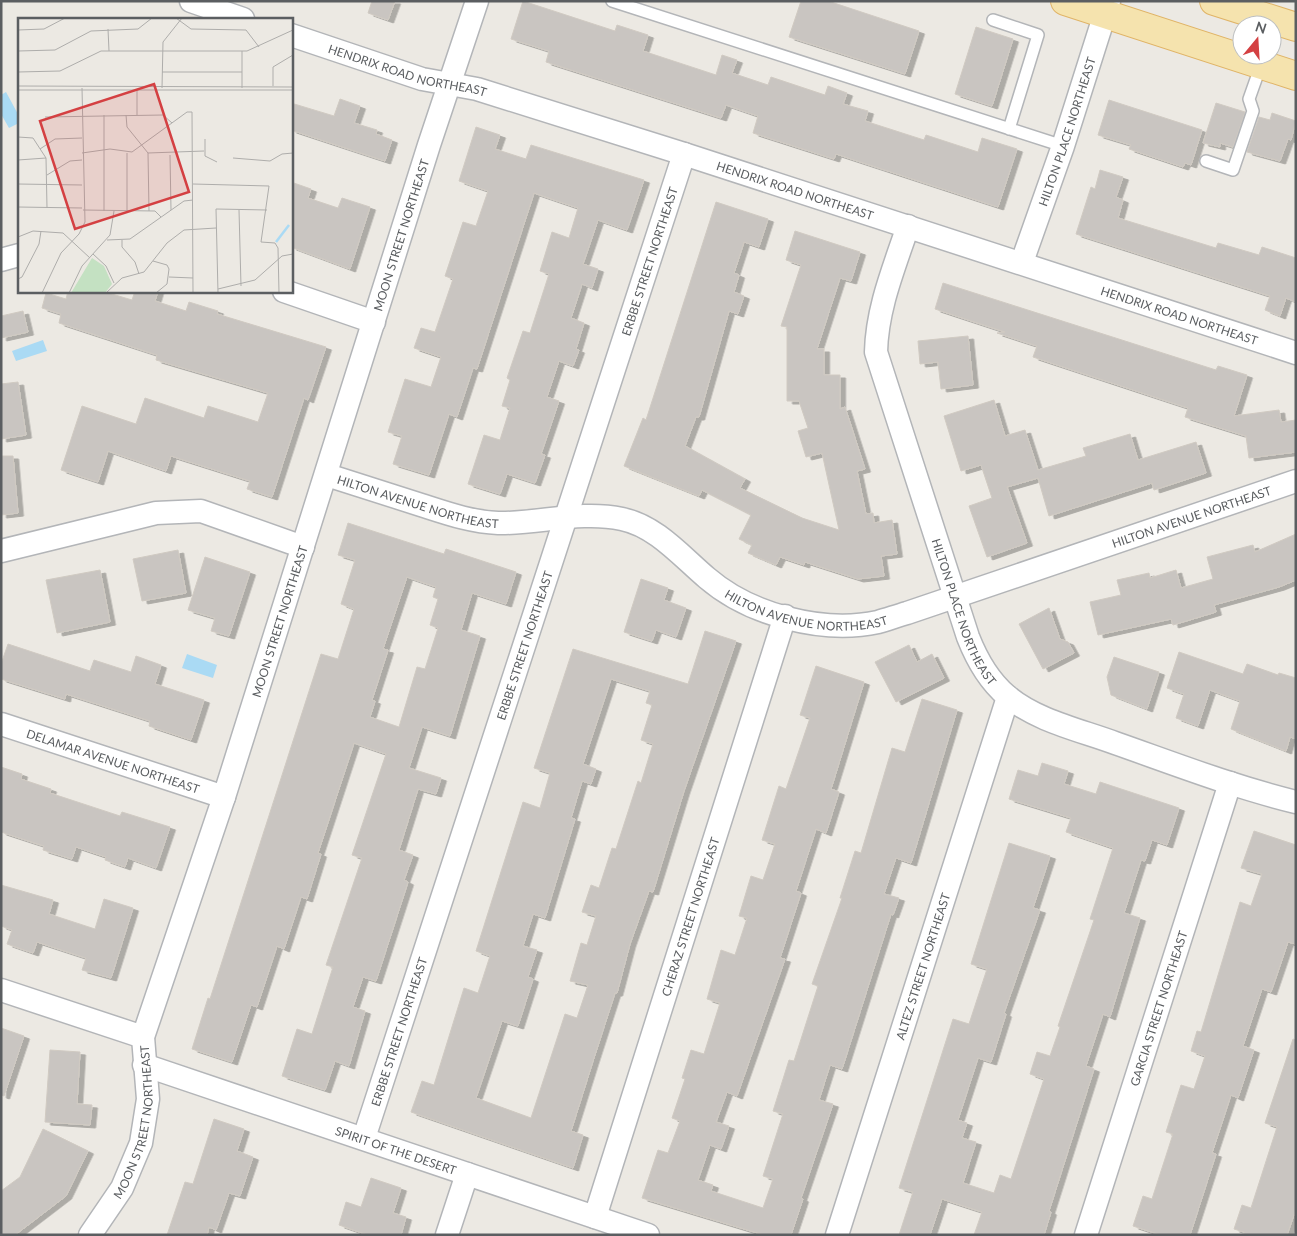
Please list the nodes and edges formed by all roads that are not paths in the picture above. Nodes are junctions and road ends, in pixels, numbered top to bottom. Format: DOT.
graph roads {
  1 [pos="191,1"];
  2 [pos="477,1"];
  3 [pos="612,1"];
  4 [pos="1065,1"];
  5 [pos="1214,1"];
  6 [pos="1107,8"];
  7 [pos="240,18"];
  8 [pos="993,20"];
  9 [pos="1296,27"];
  10 [pos="292,35"];
  11 [pos="1232,54"];
  12 [pos="1261,65"];
  13 [pos="1296,76"];
  14 [pos="450,83"];
  15 [pos="1009,128"];
  16 [pos="1063,146"];
  17 [pos="684,154"];
  18 [pos="1206,161"];
  19 [pos="908,226"];
  20 [pos="18,255"];
  21 [pos="1,260"];
  22 [pos="1022,262"];
  23 [pos="287,292"];
  24 [pos="374,322"];
  25 [pos="1296,353"];
  26 [pos="327,476"];
  27 [pos="1296,481"];
  28 [pos="567,517"];
  29 [pos="303,548"];
  30 [pos="1,551"];
  31 [pos="956,595"];
  32 [pos="785,616"];
  33 [pos="1008,697"];
  34 [pos="1,724"];
  35 [pos="1230,783"];
  36 [pos="224,797"];
  37 [pos="1296,802"];
  38 [pos="1,990"];
  39 [pos="143,1036"];
  40 [pos="144,1065"];
  41 [pos="364,1138"];
  42 [pos="467,1174"];
  43 [pos="595,1217"];
  44 [pos="90,1235"];
  45 [pos="447,1235"];
  46 [pos="648,1235"];
  47 [pos="837,1235"];
  48 [pos="1086,1235"];
  1 -- 7 [label="street"];
  2 -- 14 [label="street, MOON STREET NORTHEAST"];
  3 -- 15 [label="lane"];
  4 -- 6 [label="main road"];
  5 -- 9 [label="main road"];
  6 -- 11 [label="main road"];
  6 -- 16 [label="street, HILTON PLACE NORTHEAST"];
  8 -- 15 [label="lane"];
  10 -- 14 [label="street, HENDRIX ROAD NORTHEAST"];
  12 -- 13 [label="main road"];
  12 -- 18 [label="lane"];
  14 -- 17 [label="street, HENDRIX ROAD NORTHEAST"];
  14 -- 24 [label="street, MOON STREET NORTHEAST"];
  15 -- 16 [label="lane"];
  16 -- 22 [label="street, HILTON PLACE NORTHEAST"];
  17 -- 19 [label="street, HENDRIX ROAD NORTHEAST"];
  17 -- 28 [label="street, ERBBE STREET NORTHEAST"];
  19 -- 22 [label="street, HENDRIX ROAD NORTHEAST"];
  19 -- 31 [label="street, HILTON PLACE NORTHEAST"];
  20 -- 21 [label="street"];
  22 -- 25 [label="street, HENDRIX ROAD NORTHEAST"];
  23 -- 24 [label="street"];
  24 -- 26 [label="street, MOON STREET NORTHEAST"];
  26 -- 28 [label="street, HILTON AVENUE NORTHEAST"];
  26 -- 29 [label="street, MOON STREET NORTHEAST"];
  27 -- 31 [label="street, HILTON AVENUE NORTHEAST"];
  28 -- 32 [label="street, HILTON AVENUE NORTHEAST"];
  28 -- 41 [label="street, ERBBE STREET NORTHEAST"];
  29 -- 30 [label="street"];
  29 -- 36 [label="street, MOON STREET NORTHEAST"];
  31 -- 32 [label="street, HILTON AVENUE NORTHEAST"];
  31 -- 33 [label="street, HILTON PLACE NORTHEAST"];
  32 -- 43 [label="street, CHERAZ STREET NORTHEAST"];
  33 -- 35 [label="street, HILTON PLACE NORTHEAST"];
  33 -- 47 [label="street, ALTEZ STREET NORTHEAST"];
  34 -- 36 [label="street, DELAMAR AVENUE NORTHEAST"];
  35 -- 37 [label="street, HILTON PLACE NORTHEAST"];
  35 -- 48 [label="street, GARCIA STREET NORTHEAST"];
  36 -- 39 [label="street, MOON STREET NORTHEAST"];
  38 -- 39 [label="street"];
  39 -- 40 [label="street, MOON STREET NORTHEAST"];
  40 -- 41 [label="street, SPIRIT OF THE DESERT"];
  40 -- 44 [label="street, MOON STREET NORTHEAST"];
  41 -- 42 [label="street, SPIRIT OF THE DESERT"];
  42 -- 43 [label="street, SPIRIT OF THE DESERT"];
  42 -- 45 [label="street"];
  43 -- 46 [label="street, SPIRIT OF THE DESERT"];
}
